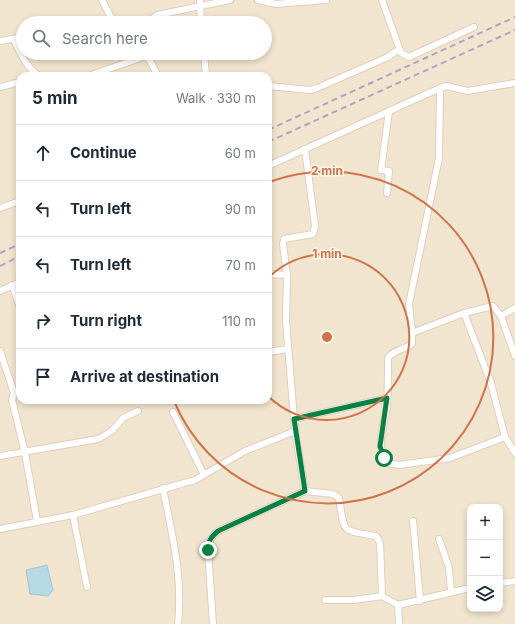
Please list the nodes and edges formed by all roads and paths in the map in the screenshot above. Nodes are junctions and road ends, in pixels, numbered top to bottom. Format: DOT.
graph roads {
  1 [pos="102,0"];
  2 [pos="230,0"];
  3 [pos="258,0"];
  4 [pos="326,0"];
  5 [pos="382,0"];
  6 [pos="299,1"];
  7 [pos="199,3"];
  8 [pos="110,16"];
  9 [pos="156,16"];
  10 [pos="200,16"];
  11 [pos="474,27"];
  12 [pos="14,40"];
  13 [pos="0,41"];
  14 [pos="16,44"];
  15 [pos="399,48"];
  16 [pos="24,60"];
  17 [pos="135,60"];
  18 [pos="150,60"];
  19 [pos="205,60"];
  20 [pos="129,62"];
  21 [pos="33,72"];
  22 [pos="100,72"];
  23 [pos="156,72"];
  24 [pos="206,72"];
  25 [pos="515,82"];
  26 [pos="16,83"];
  27 [pos="272,86"];
  28 [pos="0,87"];
  29 [pos="440,88"];
  30 [pos="389,111"];
  31 [pos="306,150"];
  32 [pos="272,164"];
  33 [pos="387,193"];
  34 [pos="16,202"];
  35 [pos="0,208"];
  36 [pos="272,274"];
  37 [pos="287,275"];
  38 [pos="16,284"];
  39 [pos="12,285"];
  40 [pos="0,291"];
  41 [pos="16,296"];
  42 [pos="515,308"];
  43 [pos="464,313"];
  44 [pos="501,316"];
  45 [pos="412,333"];
  46 [pos="288,349"];
  47 [pos="0,351"];
  48 [pos="272,351"];
  49 [pos="515,356"];
  50 [pos="16,389"];
  51 [pos="16,393"];
  52 [pos="387,398"];
  53 [pos="138,411"];
  54 [pos="173,412"];
  55 [pos="294,419"];
  56 [pos="295,431"];
  57 [pos="505,437"];
  58 [pos="25,453"];
  59 [pos="515,453"];
  60 [pos="0,456"];
  61 [pos="204,475"];
  62 [pos="163,488"];
  63 [pos="305,491"];
  64 [pos="73,515"];
  65 [pos="37,521"];
  66 [pos="414,521"];
  67 [pos="0,529"];
  68 [pos="439,539"];
  69 [pos="515,581"];
  70 [pos="503,583"];
  71 [pos="87,587"];
  72 [pos="467,588"];
  73 [pos="451,591"];
  74 [pos="382,596"];
  75 [pos="325,600"];
  76 [pos="420,601"];
  77 [pos="398,605"];
  78 [pos="178,624"];
  79 [pos="213,624"];
  80 [pos="399,624"];
  1 -- 8 [label="street"];
  2 -- 7 [label="street"];
  3 -- 6 [label="street"];
  4 -- 6 [label="street"];
  5 -- 15 [label="street"];
  7 -- 9 [label="street"];
  7 -- 10 [label="street"];
  11 -- 15 [label="street"];
  12 -- 13 [label="street"];
  12 -- 14 [label="street"];
  15 -- 27 [label="street"];
  16 -- 21 [label="street"];
  17 -- 20 [label="street"];
  18 -- 23 [label="street"];
  19 -- 24 [label="street"];
  20 -- 22 [label="street"];
  25 -- 29 [label="street"];
  26 -- 28 [label="street"];
  29 -- 30 [label="street"];
  29 -- 45 [label="street"];
  30 -- 31 [label="street"];
  30 -- 33 [label="street"];
  31 -- 32 [label="street"];
  31 -- 37 [label="street"];
  34 -- 35 [label="street"];
  36 -- 37 [label="street"];
  37 -- 46 [label="street"];
  38 -- 39 [label="street"];
  39 -- 40 [label="street"];
  39 -- 41 [label="street"];
  42 -- 44 [label="street"];
  43 -- 44 [label="street"];
  43 -- 45 [label="street"];
  43 -- 57 [label="street"];
  44 -- 49 [label="street"];
  45 -- 52 [label="street"];
  46 -- 48 [label="street"];
  46 -- 55 [label="street"];
  47 -- 50 [label="street"];
  51 -- 58 [label="street"];
  52 -- 55 [label="street"];
  52 -- 57 [label="street"];
  53 -- 58 [label="street"];
  54 -- 61 [label="street"];
  55 -- 56 [label="street"];
  56 -- 61 [label="street"];
  56 -- 63 [label="street"];
  57 -- 59 [label="street"];
  58 -- 60 [label="street"];
  58 -- 65 [label="street"];
  61 -- 62 [label="street"];
  62 -- 64 [label="street"];
  62 -- 78 [label="street"];
  63 -- 74 [label="street"];
  63 -- 79 [label="street"];
  64 -- 65 [label="street"];
  64 -- 71 [label="street"];
  65 -- 67 [label="street"];
  66 -- 76 [label="street"];
  68 -- 73 [label="street"];
  69 -- 70 [label="street"];
  72 -- 73 [label="street"];
  73 -- 76 [label="street"];
  74 -- 75 [label="street"];
  74 -- 77 [label="street"];
  76 -- 77 [label="street"];
  77 -- 80 [label="street"];
}
